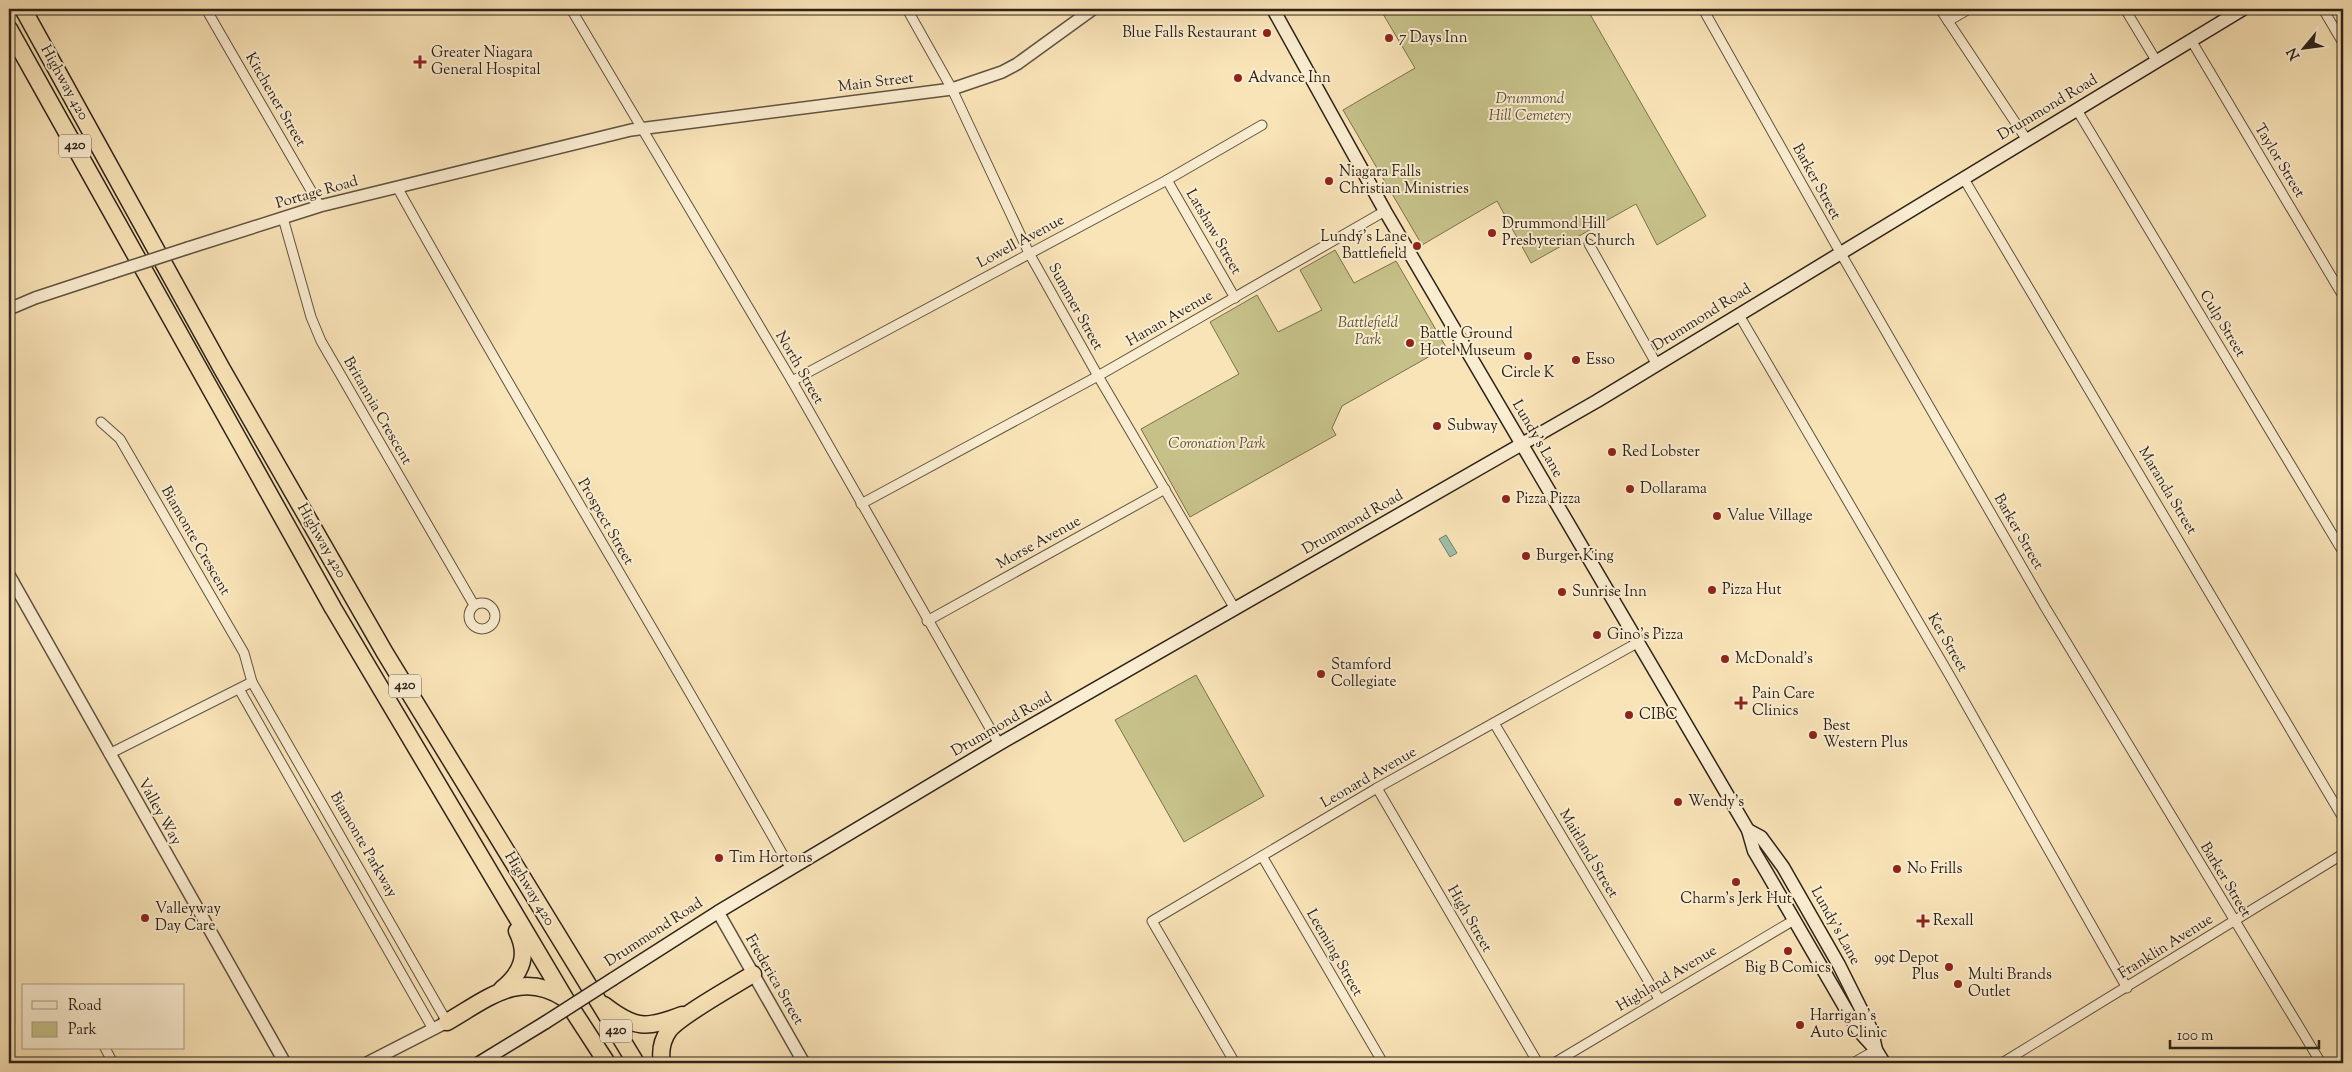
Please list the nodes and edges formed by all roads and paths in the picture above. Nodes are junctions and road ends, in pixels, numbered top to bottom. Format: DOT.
graph roads {
  1 [pos="23,9"];
  2 [pos="206,9"];
  3 [pos="571,9"];
  4 [pos="907,9"];
  5 [pos="1093,9"];
  6 [pos="1273,9"];
  7 [pos="1703,9"];
  8 [pos="1940,9"];
  9 [pos="1969,9"];
  10 [pos="2125,9"];
  11 [pos="2243,9"];
  12 [pos="2323,9"];
  13 [pos="1948,21"];
  14 [pos="9,29"];
  15 [pos="2191,40"];
  16 [pos="2343,43"];
  17 [pos="2157,62"];
  18 [pos="952,89"];
  19 [pos="2077,110"];
  20 [pos="1262,125"];
  21 [pos="641,128"];
  22 [pos="2027,140"];
  23 [pos="1964,179"];
  24 [pos="1167,180"];
  25 [pos="397,187"];
  26 [pos="320,206"];
  27 [pos="1385,211"];
  28 [pos="283,218"];
  29 [pos="1590,244"];
  30 [pos="1840,252"];
  31 [pos="1029,253"];
  32 [pos="2343,296"];
  33 [pos="1235,298"];
  34 [pos="9,309"];
  35 [pos="1739,315"];
  36 [pos="1657,365"];
  37 [pos="1098,376"];
  38 [pos="792,381"];
  39 [pos="101,422"];
  40 [pos="1522,444"];
  41 [pos="1165,489"];
  42 [pos="861,504"];
  43 [pos="2343,552"];
  44 [pos="9,575"];
  45 [pos="474,605"];
  46 [pos="1235,609"];
  47 [pos="928,621"];
  48 [pos="1637,643"];
  49 [pos="252,682"];
  50 [pos="239,689"];
  51 [pos="1494,723"];
  52 [pos="999,744"];
  53 [pos="109,754"];
  54 [pos="1377,788"];
  55 [pos="2343,818"];
  56 [pos="1748,830"];
  57 [pos="2343,854"];
  58 [pos="1262,856"];
  59 [pos="790,869"];
  60 [pos="504,896"];
  61 [pos="718,912"];
  62 [pos="1794,920"];
  63 [pos="2234,922"];
  64 [pos="753,974"];
  65 [pos="2127,988"];
  66 [pos="495,995"];
  67 [pos="595,998"];
  68 [pos="1659,999"];
  69 [pos="566,1000"];
  70 [pos="696,1010"];
  71 [pos="440,1025"];
  72 [pos="106,1050"];
  73 [pos="1876,1050"];
  74 [pos="482,1062"];
  75 [pos="113,1063"];
  76 [pos="285,1063"];
  77 [pos="367,1063"];
  78 [pos="607,1063"];
  79 [pos="636,1063"];
  80 [pos="662,1063"];
  81 [pos="804,1063"];
  82 [pos="1235,1063"];
  83 [pos="1383,1063"];
  84 [pos="1538,1063"];
  85 [pos="1554,1063"];
  86 [pos="1853,1063"];
  87 [pos="1884,1063"];
  88 [pos="2002,1063"];
  89 [pos="2321,1063"];
  1 -- 67 [label="highway, Highway 420 / 420"];
  2 -- 26 [label="street, Kitchener Street"];
  3 -- 21 [label="street, North Street"];
  4 -- 18 [label="street, Summer Street"];
  5 -- 18 [label="street, Main Street"];
  6 -- 27 [label="main road, Lundy's Lane"];
  7 -- 30 [label="street, Barker Street"];
  8 -- 13 [label="street"];
  9 -- 13 [label="street"];
  10 -- 17 [label="street"];
  11 -- 15 [label="main road, Drummond Road"];
  12 -- 16 [label="street"];
  13 -- 22 [label="street"];
  14 -- 60 [label="highway, Highway 420 / 420"];
  15 -- 17 [label="main road, Drummond Road"];
  15 -- 32 [label="street, Taylor Street"];
  17 -- 19 [label="main road, Drummond Road"];
  18 -- 21 [label="street, Main Street"];
  18 -- 31 [label="street, Summer Street"];
  19 -- 22 [label="main road, Drummond Road"];
  19 -- 43 [label="street, Culp Street"];
  20 -- 24 [label="street, Lowell Avenue"];
  21 -- 25 [label="street, Portage Road"];
  21 -- 38 [label="street, North Street"];
  22 -- 23 [label="main road, Drummond Road"];
  23 -- 30 [label="main road, Drummond Road"];
  23 -- 55 [label="street, Maranda Street"];
  24 -- 31 [label="street, Lowell Avenue"];
  24 -- 33 [label="street, Latshaw Street"];
  25 -- 26 [label="street, Portage Road"];
  25 -- 59 [label="street, Prospect Street"];
  26 -- 28 [label="street, Portage Road"];
  27 -- 33 [label="street, Hanan Avenue"];
  27 -- 40 [label="main road, Lundy's Lane"];
  28 -- 34 [label="street, Portage Road, bridge"];
  28 -- 45 [label="street, Britannia Crescent"];
  29 -- 36 [label="street"];
  30 -- 35 [label="main road, Drummond Road"];
  30 -- 63 [label="street, Barker Street"];
  31 -- 37 [label="street, Summer Street"];
  31 -- 38 [label="street, Lowell Avenue"];
  33 -- 37 [label="street, Hanan Avenue"];
  35 -- 36 [label="main road, Drummond Road"];
  35 -- 65 [label="street, Ker Street"];
  36 -- 40 [label="main road, Drummond Road"];
  37 -- 41 [label="street, Summer Street"];
  37 -- 42 [label="street, Hanan Avenue"];
  38 -- 42 [label="street, North Street"];
  39 -- 49 [label="street, Biamonte Crescent"];
  40 -- 46 [label="main road, Drummond Road"];
  40 -- 48 [label="main road, Lundy's Lane"];
  41 -- 46 [label="street, Summer Street"];
  41 -- 47 [label="street, Morse Avenue"];
  42 -- 47 [label="street, North Street"];
  44 -- 53 [label="street, Valley Way"];
  46 -- 52 [label="main road, Drummond Road"];
  47 -- 52 [label="street, North Street"];
  48 -- 51 [label="street, Leonard Avenue"];
  48 -- 56 [label="main road, Lundy's Lane"];
  49 -- 50 [label="street"];
  49 -- 71 [label="street, Biamonte Parkway"];
  50 -- 53 [label="street"];
  50 -- 71 [label="street, Biamonte Parkway"];
  51 -- 54 [label="street, Leonard Avenue"];
  51 -- 68 [label="street, Maitland Street"];
  52 -- 59 [label="main road, Drummond Road"];
  53 -- 76 [label="street, Valley Way"];
  54 -- 58 [label="street, Leonard Avenue"];
  54 -- 84 [label="street, High Street"];
  56 -- 62 [label="main road, Lundy's Lane"];
  56 -- 73 [label="main road, Lundy's Lane"];
  57 -- 63 [label="street, Franklin Avenue"];
  58 -- 82 [label="street, Leonard Avenue"];
  58 -- 83 [label="street, Leeming Street"];
  59 -- 61 [label="main road, Drummond Road"];
  60 -- 66 [label="highway"];
  60 -- 69 [label="highway, Highway 420 / 420"];
  61 -- 64 [label="street, Frederica Street"];
  61 -- 74 [label="main road, Drummond Road, bridge"];
  62 -- 68 [label="street, Highland Avenue"];
  62 -- 73 [label="main road, Lundy's Lane"];
  63 -- 65 [label="street, Franklin Avenue"];
  63 -- 89 [label="street, Barker Street"];
  64 -- 70 [label="highway"];
  64 -- 81 [label="street, Frederica Street"];
  65 -- 88 [label="street, Franklin Avenue"];
  66 -- 69 [label="highway"];
  66 -- 71 [label="highway"];
  67 -- 70 [label="highway"];
  67 -- 79 [label="highway, Highway 420 / 420"];
  68 -- 85 [label="street, Highland Avenue"];
  69 -- 78 [label="highway, Highway 420 / 420"];
  70 -- 80 [label="highway"];
  71 -- 77 [label="street"];
  72 -- 75 [label="street"];
  73 -- 86 [label="street"];
  73 -- 87 [label="main road, Lundy's Lane"];
}
